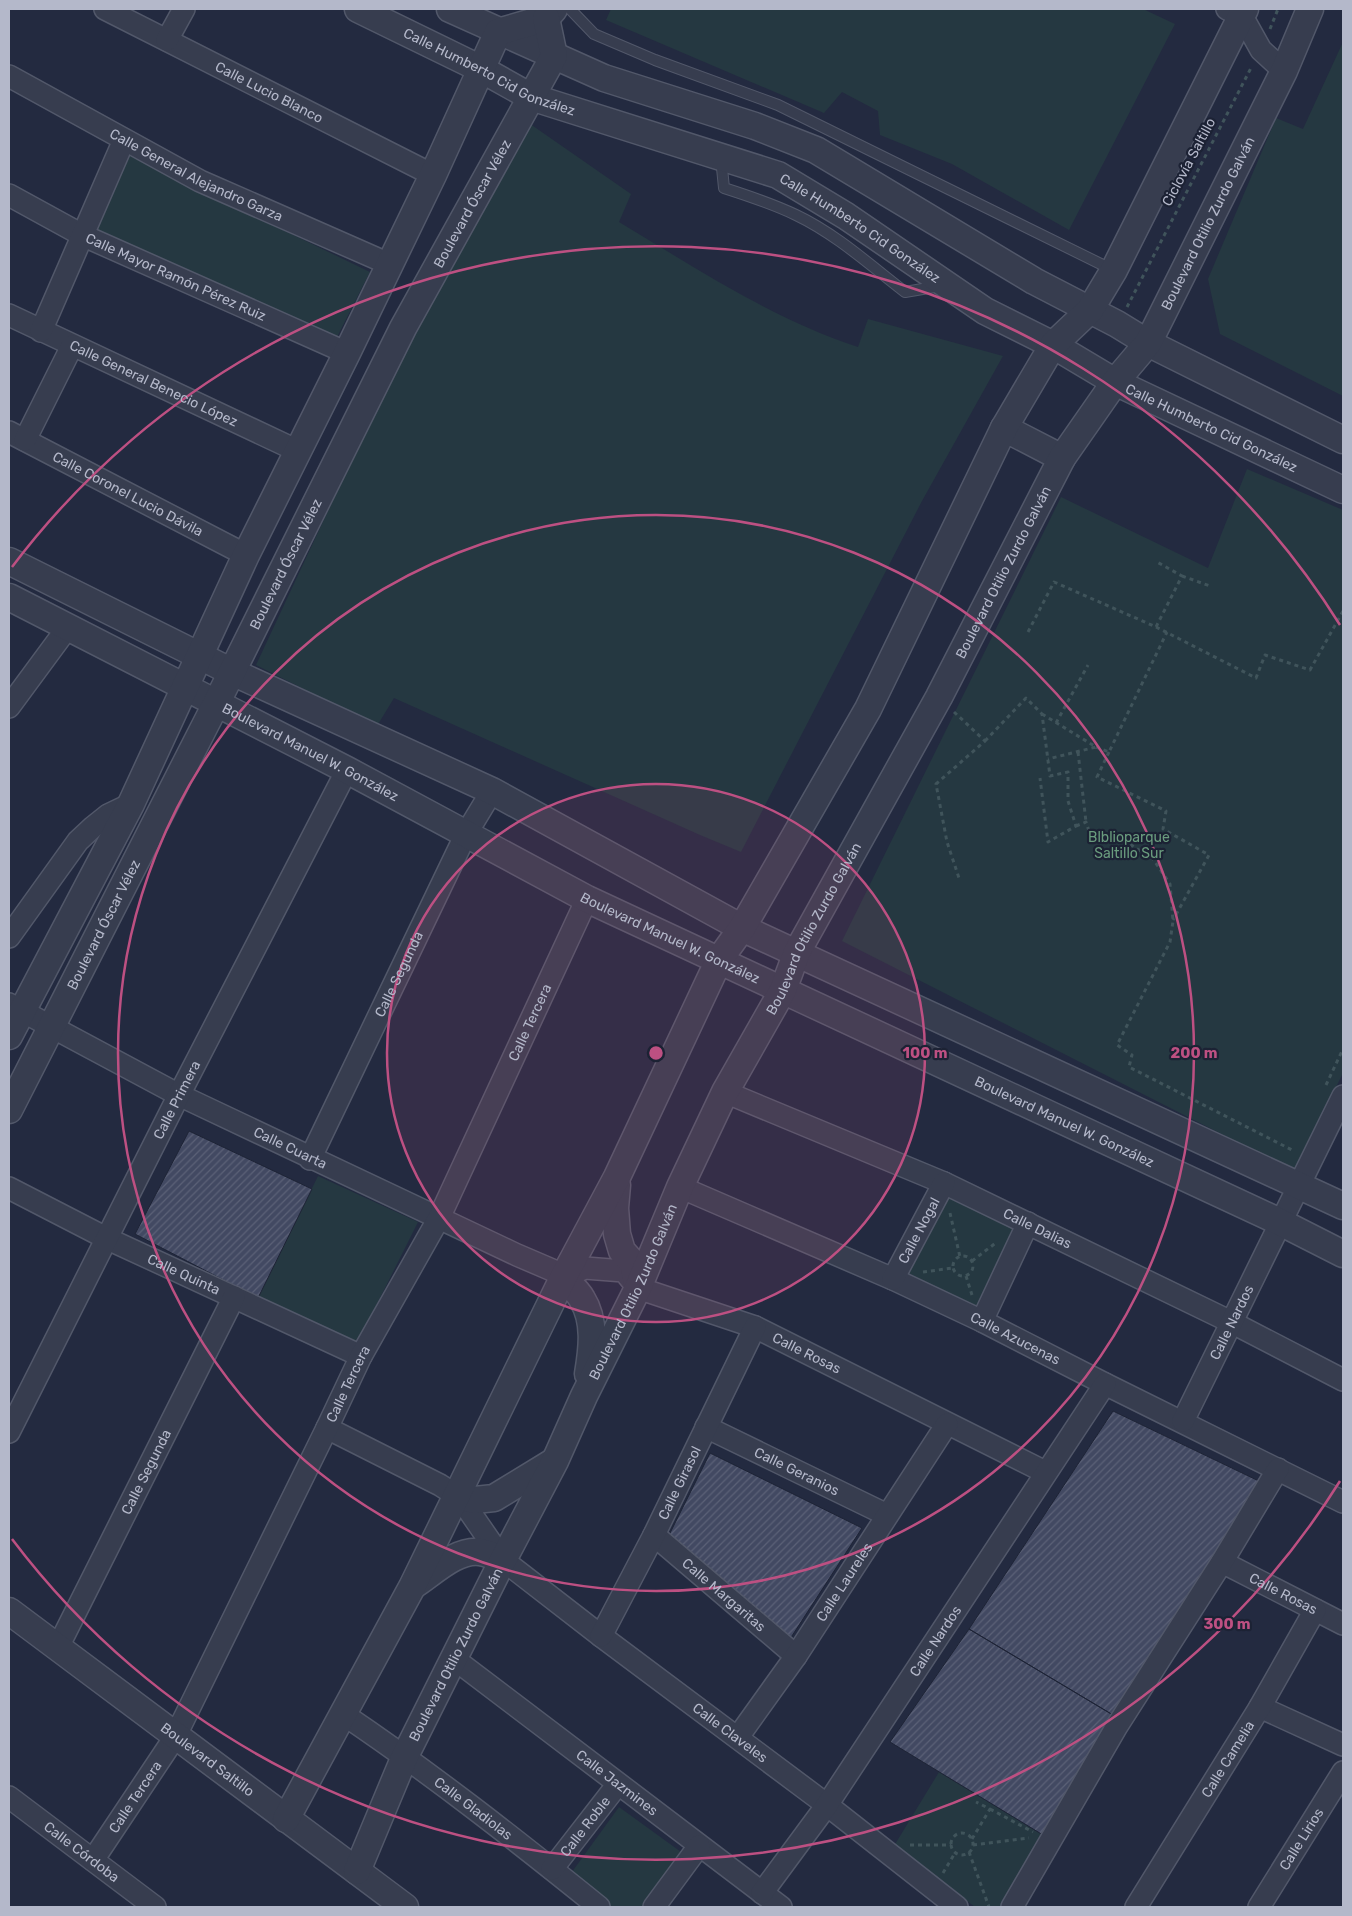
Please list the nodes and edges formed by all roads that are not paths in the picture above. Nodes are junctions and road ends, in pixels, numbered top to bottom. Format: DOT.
graph roads {
  1 [pos="105,9"];
  2 [pos="184,9"];
  3 [pos="358,9"];
  4 [pos="450,9"];
  5 [pos="570,9"];
  6 [pos="1310,9"];
  7 [pos="1238,11"];
  8 [pos="550,13"];
  9 [pos="498,32"];
  10 [pos="167,40"];
  11 [pos="554,56"];
  12 [pos="481,69"];
  13 [pos="1284,71"];
  14 [pos="9,76"];
  15 [pos="531,97"];
  16 [pos="124,140"];
  17 [pos="433,175"];
  18 [pos="9,195"];
  19 [pos="82,235"];
  20 [pos="389,264"];
  21 [pos="1114,270"];
  22 [pos="368,309"];
  23 [pos="1090,310"];
  24 [pos="9,315"];
  25 [pos="404,328"];
  26 [pos="41,331"];
  27 [pos="1148,343"];
  28 [pos="1053,345"];
  29 [pos="72,346"];
  30 [pos="347,353"];
  31 [pos="1115,382"];
  32 [pos="1004,428"];
  33 [pos="17,436"];
  34 [pos="1343,440"];
  35 [pos="298,451"];
  36 [pos="1062,458"];
  37 [pos="1343,490"];
  38 [pos="246,555"];
  39 [pos="9,560"];
  40 [pos="9,597"];
  41 [pos="68,627"];
  42 [pos="200,657"];
  43 [pos="230,671"];
  44 [pos="186,688"];
  45 [pos="216,704"];
  46 [pos="9,707"];
  47 [pos="347,770"];
  48 [pos="492,791"];
  49 [pos="131,804"];
  50 [pos="466,834"];
  51 [pos="587,900"];
  52 [pos="742,928"];
  53 [pos="9,937"];
  54 [pos="797,952"];
  55 [pos="719,960"];
  56 [pos="783,990"];
  57 [pos="15,1008"];
  58 [pos="51,1028"];
  59 [pos="9,1036"];
  60 [pos="725,1092"];
  61 [pos="179,1095"];
  62 [pos="1343,1096"];
  63 [pos="9,1110"];
  64 [pos="310,1159"];
  65 [pos="617,1176"];
  66 [pos="944,1183"];
  67 [pos="1299,1184"];
  68 [pos="680,1187"];
  69 [pos="9,1188"];
  70 [pos="1343,1206"];
  71 [pos="439,1218"];
  72 [pos="1280,1222"];
  73 [pos="1028,1224"];
  74 [pos="108,1239"];
  75 [pos="1343,1254"];
  76 [pos="564,1278"];
  77 [pos="893,1279"];
  78 [pos="638,1288"];
  79 [pos="234,1297"];
  80 [pos="982,1321"];
  81 [pos="1231,1322"];
  82 [pos="755,1327"];
  83 [pos="361,1356"];
  84 [pos="1343,1380"];
  85 [pos="1105,1384"];
  86 [pos="584,1396"];
  87 [pos="1183,1421"];
  88 [pos="947,1424"];
  89 [pos="706,1427"];
  90 [pos="328,1428"];
  91 [pos="9,1432"];
  92 [pos="555,1461"];
  93 [pos="1278,1469"];
  94 [pos="1045,1472"];
  95 [pos="457,1496"];
  96 [pos="1343,1502"];
  97 [pos="887,1515"];
  98 [pos="654,1535"];
  99 [pos="503,1560"];
  100 [pos="1222,1562"];
  101 [pos="412,1587"];
  102 [pos="1315,1610"];
  103 [pos="9,1611"];
  104 [pos="1343,1624"];
  105 [pos="601,1636"];
  106 [pos="58,1647"];
  107 [pos="796,1656"];
  108 [pos="453,1658"];
  109 [pos="1260,1707"];
  110 [pos="343,1714"];
  111 [pos="175,1737"];
  112 [pos="738,1738"];
  113 [pos="1343,1745"];
  114 [pos="405,1756"];
  115 [pos="1343,1772"];
  116 [pos="618,1784"];
  117 [pos="9,1797"];
  118 [pos="827,1804"];
  119 [pos="286,1818"];
  120 [pos="700,1846"];
  121 [pos="93,1860"];
  122 [pos="552,1869"];
  123 [pos="356,1871"];
  124 [pos="762,1893"];
  125 [pos="155,1907"];
  126 [pos="405,1907"];
  127 [pos="599,1907"];
  128 [pos="654,1907"];
  129 [pos="781,1907"];
  130 [pos="957,1907"];
  131 [pos="1012,1907"];
  132 [pos="1136,1907"];
  133 [pos="1259,1907"];
  1 -- 10 [label="street, Calle Lucio Blanco"];
  2 -- 10 [label="street"];
  3 -- 12 [label="street, Calle Humberto Cid González"];
  4 -- 9 [label="street"];
  5 -- 21 [label="lane"];
  6 -- 13 [label="street, Boulevard Otilio Zurdo Galván"];
  7 -- 13 [label="street"];
  7 -- 21 [label="street"];
  8 -- 9 [label="street"];
  8 -- 11 [label="street"];
  9 -- 11 [label="street"];
  9 -- 12 [label="street"];
  10 -- 17 [label="street, Calle Lucio Blanco"];
  11 -- 15 [label="street, Boulevard Óscar Vélez"];
  11 -- 23 [label="street"];
  12 -- 15 [label="street, Calle Humberto Cid González"];
  12 -- 17 [label="street"];
  13 -- 27 [label="street, Boulevard Otilio Zurdo Galván"];
  14 -- 16 [label="street, Calle General Alejandro Garza"];
  15 -- 25 [label="street, Boulevard Óscar Vélez"];
  15 -- 28 [label="street, Calle Humberto Cid González"];
  16 -- 19 [label="street"];
  16 -- 20 [label="street, Calle General Alejandro Garza"];
  17 -- 20 [label="street"];
  18 -- 19 [label="street, Calle Mayor Ramón Pérez Ruiz"];
  19 -- 26 [label="street"];
  19 -- 30 [label="street, Calle Mayor Ramón Pérez Ruiz"];
  20 -- 22 [label="street"];
  21 -- 23 [label="street"];
  22 -- 25 [label="street"];
  22 -- 30 [label="street"];
  23 -- 27 [label="street"];
  23 -- 28 [label="street"];
  24 -- 26 [label="street, Calle General Benecio López"];
  25 -- 43 [label="street, Boulevard Óscar Vélez"];
  26 -- 29 [label="street, Calle General Benecio López"];
  27 -- 31 [label="street, Boulevard Otilio Zurdo Galván"];
  27 -- 34 [label="street"];
  28 -- 31 [label="street, Calle Humberto Cid González"];
  28 -- 32 [label="street"];
  29 -- 33 [label="street"];
  29 -- 35 [label="street, Calle General Benecio López"];
  30 -- 35 [label="street"];
  31 -- 36 [label="street, Boulevard Otilio Zurdo Galván"];
  31 -- 37 [label="street, Calle Humberto Cid González"];
  32 -- 36 [label="street"];
  32 -- 52 [label="street"];
  33 -- 38 [label="street, Calle Coronel Lucio Dávila"];
  35 -- 38 [label="street"];
  36 -- 54 [label="street, Boulevard Otilio Zurdo Galván"];
  38 -- 42 [label="street"];
  39 -- 42 [label="street"];
  40 -- 41 [label="street, Boulevard Manuel W. González"];
  41 -- 44 [label="street, Boulevard Manuel W. González"];
  41 -- 46 [label="street"];
  42 -- 43 [label="street"];
  42 -- 44 [label="street"];
  43 -- 45 [label="street, Boulevard Óscar Vélez"];
  43 -- 48 [label="street"];
  44 -- 45 [label="street, Boulevard Manuel W. González"];
  44 -- 49 [label="street"];
  45 -- 47 [label="street, Boulevard Manuel W. González"];
  45 -- 58 [label="street, Boulevard Óscar Vélez"];
  47 -- 50 [label="street, Boulevard Manuel W. González"];
  47 -- 61 [label="street, Calle Primera"];
  48 -- 50 [label="street, Calle Segunda"];
  48 -- 52 [label="street"];
  49 -- 53 [label="street"];
  49 -- 57 [label="street"];
  50 -- 51 [label="street, Boulevard Manuel W. González"];
  50 -- 64 [label="street, Calle Segunda"];
  51 -- 55 [label="street, Boulevard Manuel W. González"];
  51 -- 71 [label="street, Calle Tercera"];
  52 -- 54 [label="street"];
  52 -- 55 [label="street"];
  54 -- 56 [label="street, Boulevard Otilio Zurdo Galván"];
  54 -- 67 [label="street"];
  55 -- 56 [label="street, Boulevard Manuel W. González"];
  55 -- 65 [label="street"];
  56 -- 60 [label="street, Boulevard Otilio Zurdo Galván"];
  56 -- 72 [label="street, Boulevard Manuel W. González"];
  57 -- 58 [label="street, Calle Cuarta"];
  57 -- 59 [label="street"];
  58 -- 61 [label="street, Calle Cuarta"];
  58 -- 63 [label="street, Boulevard Óscar Vélez"];
  60 -- 66 [label="street, Calle Dalias"];
  60 -- 68 [label="street, Boulevard Otilio Zurdo Galván"];
  61 -- 64 [label="street, Calle Cuarta"];
  61 -- 74 [label="street, Calle Primera"];
  62 -- 67 [label="street, Calle Nardos"];
  64 -- 71 [label="street, Calle Cuarta"];
  65 -- 76 [label="street"];
  65 -- 78 [label="street"];
  66 -- 73 [label="street, Calle Dalias"];
  66 -- 77 [label="street, Calle Nogal"];
  67 -- 70 [label="street"];
  67 -- 72 [label="street, Calle Nardos"];
  68 -- 77 [label="street, Calle Azucenas"];
  68 -- 78 [label="street, Boulevard Otilio Zurdo Galván"];
  69 -- 74 [label="street, Calle Quinta"];
  71 -- 76 [label="street, Calle Cuarta"];
  71 -- 83 [label="street, Calle Tercera"];
  72 -- 75 [label="street, Boulevard Manuel W. González"];
  72 -- 81 [label="street, Calle Nardos"];
  73 -- 80 [label="street"];
  73 -- 81 [label="street, Calle Dalias"];
  74 -- 79 [label="street, Calle Quinta"];
  74 -- 91 [label="street, Calle Primera"];
  76 -- 78 [label="street, Calle Rosas"];
  76 -- 86 [label="street"];
  76 -- 95 [label="street"];
  77 -- 80 [label="street, Calle Azucenas"];
  78 -- 82 [label="street, Calle Rosas"];
  78 -- 86 [label="street, Boulevard Otilio Zurdo Galván"];
  79 -- 83 [label="street, Calle Quinta"];
  79 -- 106 [label="street, Calle Segunda"];
  80 -- 85 [label="street, Calle Azucenas"];
  81 -- 84 [label="street, Calle Dalias"];
  81 -- 87 [label="street, Calle Nardos"];
  82 -- 88 [label="street, Calle Rosas"];
  82 -- 89 [label="street, Calle Girasol"];
  83 -- 90 [label="street, Calle Tercera"];
  85 -- 87 [label="street, Calle Azucenas"];
  85 -- 94 [label="street, Calle Nardos"];
  86 -- 92 [label="street, Boulevard Otilio Zurdo Galván"];
  87 -- 93 [label="street, Calle Azucenas"];
  88 -- 94 [label="street, Calle Rosas"];
  88 -- 97 [label="street, Calle Laureles"];
  89 -- 97 [label="street, Calle Geranios"];
  89 -- 98 [label="street, Calle Girasol"];
  90 -- 95 [label="street"];
  90 -- 111 [label="street, Calle Tercera"];
  92 -- 95 [label="street"];
  92 -- 99 [label="street, Boulevard Otilio Zurdo Galván"];
  93 -- 96 [label="street, Calle Azucenas"];
  93 -- 100 [label="street"];
  94 -- 118 [label="street, Calle Nardos"];
  95 -- 99 [label="street"];
  95 -- 101 [label="street"];
  97 -- 107 [label="street, Calle Laureles"];
  98 -- 105 [label="street, Calle Girasol"];
  98 -- 107 [label="street, Calle Margaritas"];
  99 -- 101 [label="street"];
  99 -- 105 [label="street, Calle Claveles"];
  99 -- 108 [label="street, Boulevard Otilio Zurdo Galván"];
  100 -- 102 [label="street, Calle Rosas"];
  100 -- 131 [label="street"];
  101 -- 110 [label="street"];
  102 -- 104 [label="street, Calle Rosas"];
  102 -- 109 [label="street, Calle Camelia"];
  103 -- 106 [label="street, Boulevard Saltillo"];
  105 -- 112 [label="street, Calle Claveles"];
  106 -- 111 [label="street, Boulevard Saltillo"];
  107 -- 112 [label="street, Calle Laureles"];
  108 -- 114 [label="street, Boulevard Otilio Zurdo Galván"];
  108 -- 116 [label="street, Calle Jazmines"];
  109 -- 113 [label="street"];
  109 -- 132 [label="street, Calle Camelia"];
  110 -- 114 [label="street, Calle Gladiolas"];
  110 -- 119 [label="street"];
  111 -- 119 [label="street, Boulevard Saltillo"];
  111 -- 121 [label="street, Calle Tercera"];
  112 -- 118 [label="street, Calle Claveles"];
  114 -- 122 [label="street, Calle Gladiolas"];
  114 -- 123 [label="street, Boulevard Otilio Zurdo Galván"];
  115 -- 133 [label="street, Calle Lirios"];
  116 -- 120 [label="street, Calle Jazmines"];
  116 -- 122 [label="street, Calle Roble"];
  117 -- 121 [label="street, Calle Córdoba"];
  118 -- 124 [label="street, Calle Nardos"];
  118 -- 130 [label="street, Calle Claveles"];
  119 -- 123 [label="street, Boulevard Saltillo"];
  120 -- 124 [label="street, Calle Jazmines"];
  120 -- 128 [label="street"];
  121 -- 125 [label="street, Calle Córdoba"];
  122 -- 127 [label="street, Calle Gladiolas"];
  123 -- 126 [label="street, Boulevard Saltillo"];
  124 -- 129 [label="street, Calle Jazmines"];
}
